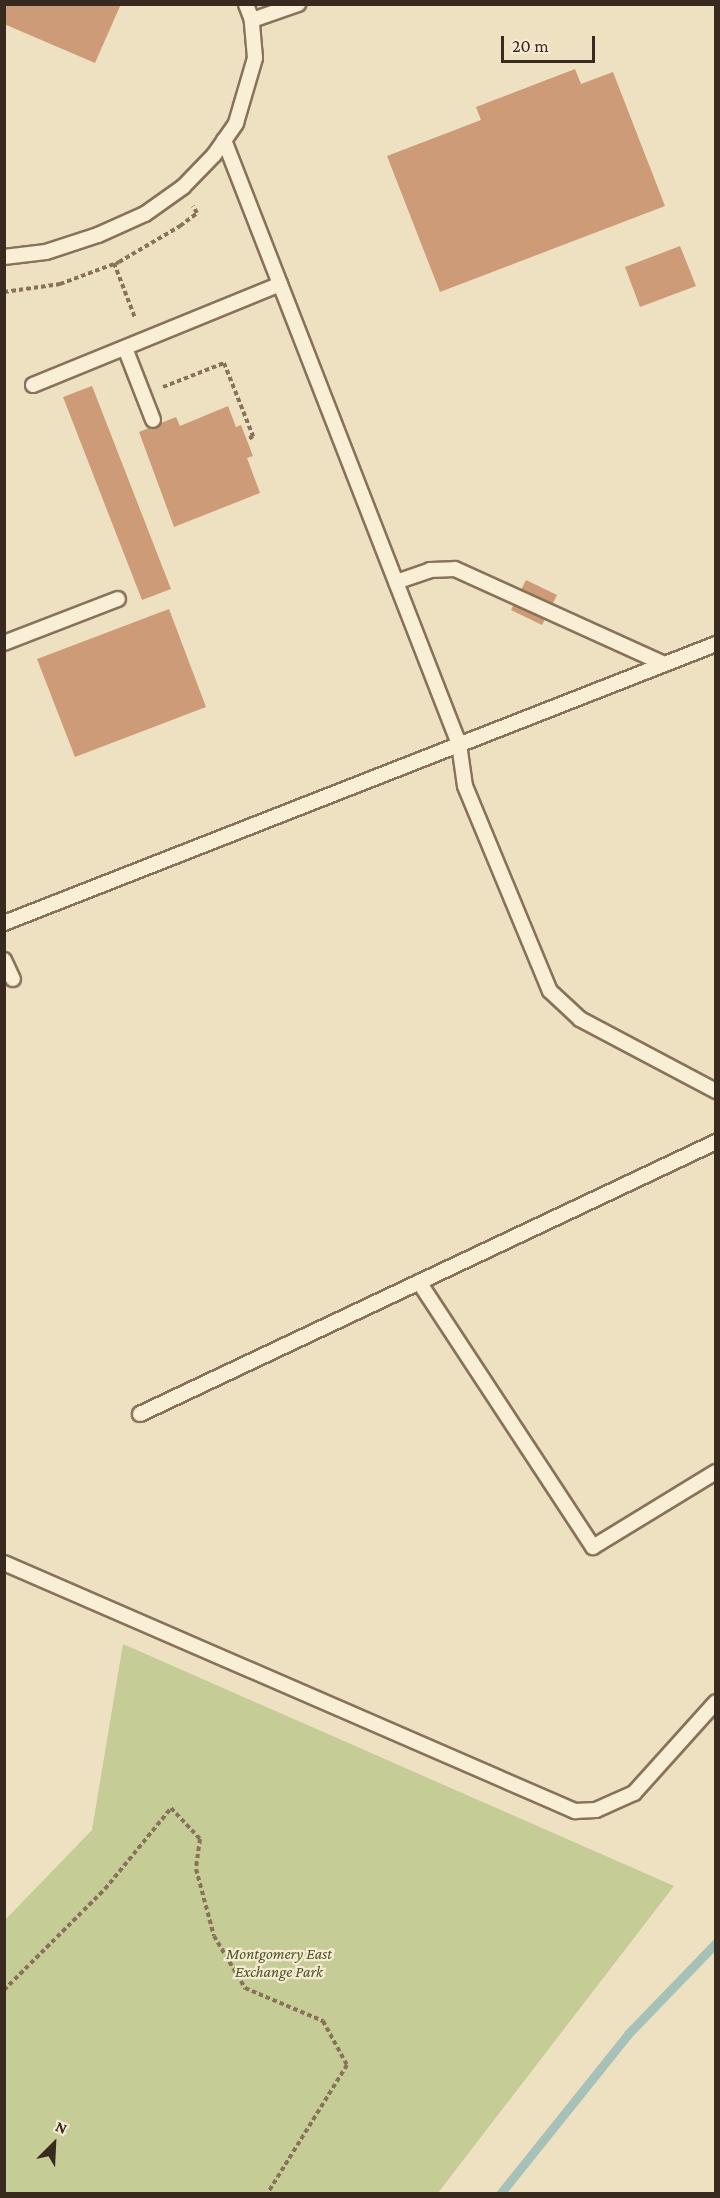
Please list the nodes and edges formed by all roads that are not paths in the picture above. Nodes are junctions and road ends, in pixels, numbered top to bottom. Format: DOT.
graph roads {
  1 [pos="246,4"];
  2 [pos="298,4"];
  3 [pos="252,20"];
  4 [pos="224,140"];
  5 [pos="4,257"];
  6 [pos="280,284"];
  7 [pos="125,348"];
  8 [pos="33,385"];
  9 [pos="153,420"];
  10 [pos="396,582"];
  11 [pos="118,599"];
  12 [pos="4,643"];
  13 [pos="716,644"];
  14 [pos="664,664"];
  15 [pos="459,744"];
  16 [pos="4,923"];
  17 [pos="4,960"];
  18 [pos="13,979"];
  19 [pos="716,1091"];
  20 [pos="716,1142"];
  21 [pos="419,1282"];
  22 [pos="140,1414"];
  23 [pos="716,1472"];
  24 [pos="4,1563"];
  25 [pos="716,1702"];
  1 -- 3 [label="lane"];
  2 -- 3 [label="lane"];
  3 -- 4 [label="lane"];
  4 -- 5 [label="lane"];
  4 -- 6 [label="lane"];
  6 -- 7 [label="lane"];
  6 -- 10 [label="lane"];
  7 -- 8 [label="lane"];
  7 -- 9 [label="lane"];
  10 -- 14 [label="lane"];
  10 -- 15 [label="lane"];
  11 -- 12 [label="lane"];
  13 -- 14 [label="lane"];
  14 -- 15 [label="lane"];
  15 -- 16 [label="lane"];
  15 -- 19 [label="lane"];
  17 -- 18 [label="lane"];
  20 -- 21 [label="lane"];
  21 -- 22 [label="lane"];
  21 -- 23 [label="lane"];
  24 -- 25 [label="lane"];
}
